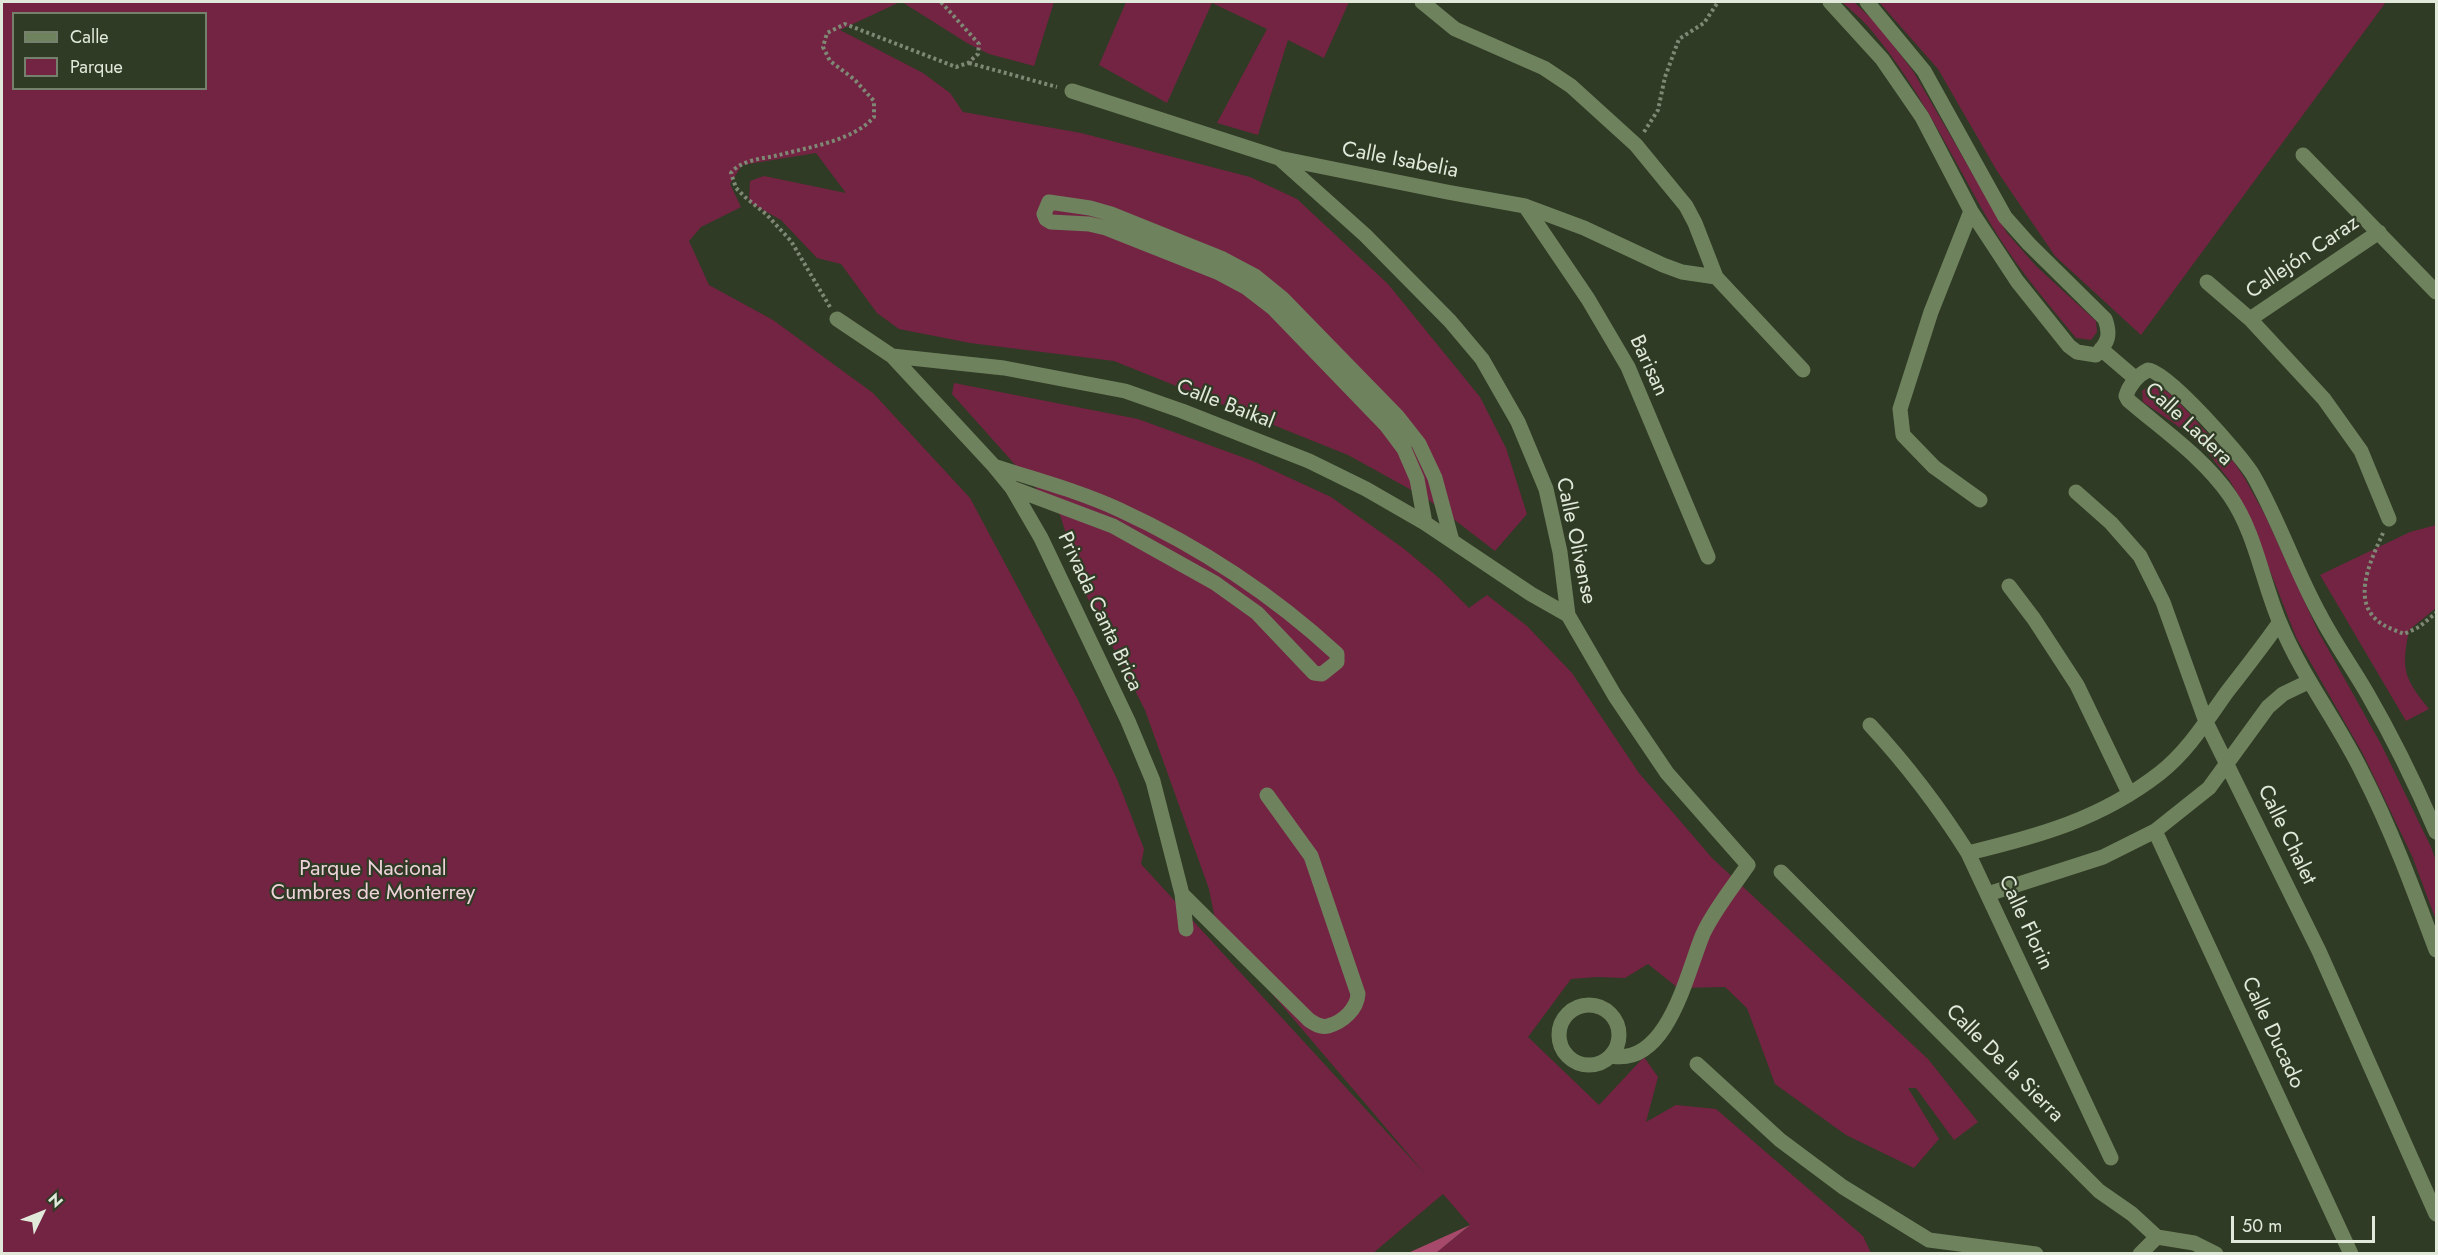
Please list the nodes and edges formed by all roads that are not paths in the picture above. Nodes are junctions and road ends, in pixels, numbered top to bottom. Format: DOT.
graph roads {
  1 [pos="1422,2"];
  2 [pos="1830,2"];
  3 [pos="1867,2"];
  4 [pos="1072,91"];
  5 [pos="2303,155"];
  6 [pos="1279,158"];
  7 [pos="1525,206"];
  8 [pos="1971,211"];
  9 [pos="2379,232"];
  10 [pos="1716,277"];
  11 [pos="2207,282"];
  12 [pos="2436,291"];
  13 [pos="837,319"];
  14 [pos="2250,319"];
  15 [pos="2101,349"];
  16 [pos="892,356"];
  17 [pos="1803,370"];
  18 [pos="2136,379"];
  19 [pos="994,466"];
  20 [pos="1012,488"];
  21 [pos="2076,492"];
  22 [pos="1980,500"];
  23 [pos="2389,519"];
  24 [pos="1425,523"];
  25 [pos="1452,541"];
  26 [pos="1708,557"];
  27 [pos="2009,586"];
  28 [pos="1568,615"];
  29 [pos="2279,622"];
  30 [pos="2308,682"];
  31 [pos="2206,722"];
  32 [pos="1870,725"];
  33 [pos="2228,763"];
  34 [pos="2129,794"];
  35 [pos="1267,795"];
  36 [pos="2155,831"];
  37 [pos="2436,832"];
  38 [pos="1968,853"];
  39 [pos="1781,872"];
  40 [pos="1182,894"];
  41 [pos="1988,894"];
  42 [pos="1186,929"];
  43 [pos="2436,950"];
  44 [pos="1611,1056"];
  45 [pos="1696,1064"];
  46 [pos="2111,1158"];
  47 [pos="2436,1214"];
  48 [pos="2157,1237"];
  49 [pos="1928,1247"];
  50 [pos="2036,1254"];
  51 [pos="2140,1254"];
  52 [pos="2153,1254"];
  53 [pos="2216,1254"];
  54 [pos="2351,1254"];
  1 -- 10 [label="street"];
  2 -- 8 [label="street"];
  3 -- 15 [label="street"];
  4 -- 6 [label="street, Calle Isabelia"];
  5 -- 9 [label="street"];
  6 -- 7 [label="street, Calle Isabelia"];
  6 -- 28 [label="street, Calle Olivense"];
  7 -- 10 [label="street, Calle Isabelia"];
  7 -- 26 [label="street, Barisan"];
  8 -- 15 [label="street"];
  8 -- 22 [label="street"];
  9 -- 12 [label="street"];
  9 -- 14 [label="street, Callejón Caraz"];
  10 -- 17 [label="street"];
  11 -- 14 [label="street"];
  13 -- 16 [label="street, Calle Baikal"];
  14 -- 23 [label="street"];
  15 -- 18 [label="street"];
  16 -- 19 [label="street, Privada Canta Brica"];
  16 -- 24 [label="street, Calle Baikal"];
  18 -- 29 [label="street, Calle Ladera"];
  18 -- 37 [label="street, Calle Ladera"];
  19 -- 20 [label="street, Privada Canta Brica"];
  19 -- 20 [label="street"];
  20 -- 40 [label="street, Privada Canta Brica"];
  21 -- 31 [label="street, Calle Chalet"];
  24 -- 25 [label="street, Calle Baikal"];
  24 -- 25 [label="street"];
  25 -- 28 [label="street, Calle Baikal"];
  27 -- 34 [label="street"];
  28 -- 44 [label="street, Calle Olivense"];
  29 -- 30 [label="street, Calle Ladera"];
  29 -- 31 [label="street"];
  30 -- 33 [label="street"];
  30 -- 43 [label="street, Calle Ladera"];
  31 -- 33 [label="street, Calle Chalet"];
  31 -- 34 [label="street"];
  32 -- 38 [label="street, Calle Florin"];
  33 -- 36 [label="street"];
  33 -- 47 [label="street, Calle Chalet"];
  34 -- 38 [label="street"];
  35 -- 40 [label="street"];
  36 -- 41 [label="street"];
  36 -- 54 [label="street, Calle Ducado"];
  38 -- 41 [label="street, Calle Florin"];
  39 -- 48 [label="street, Calle De la Sierra"];
  40 -- 42 [label="street, Privada Canta Brica"];
  41 -- 46 [label="street, Calle Florin"];
  44 -- 44 [label="street"];
  45 -- 49 [label="street"];
  48 -- 51 [label="street"];
  48 -- 52 [label="street"];
  48 -- 53 [label="street"];
  49 -- 50 [label="street"];
}
